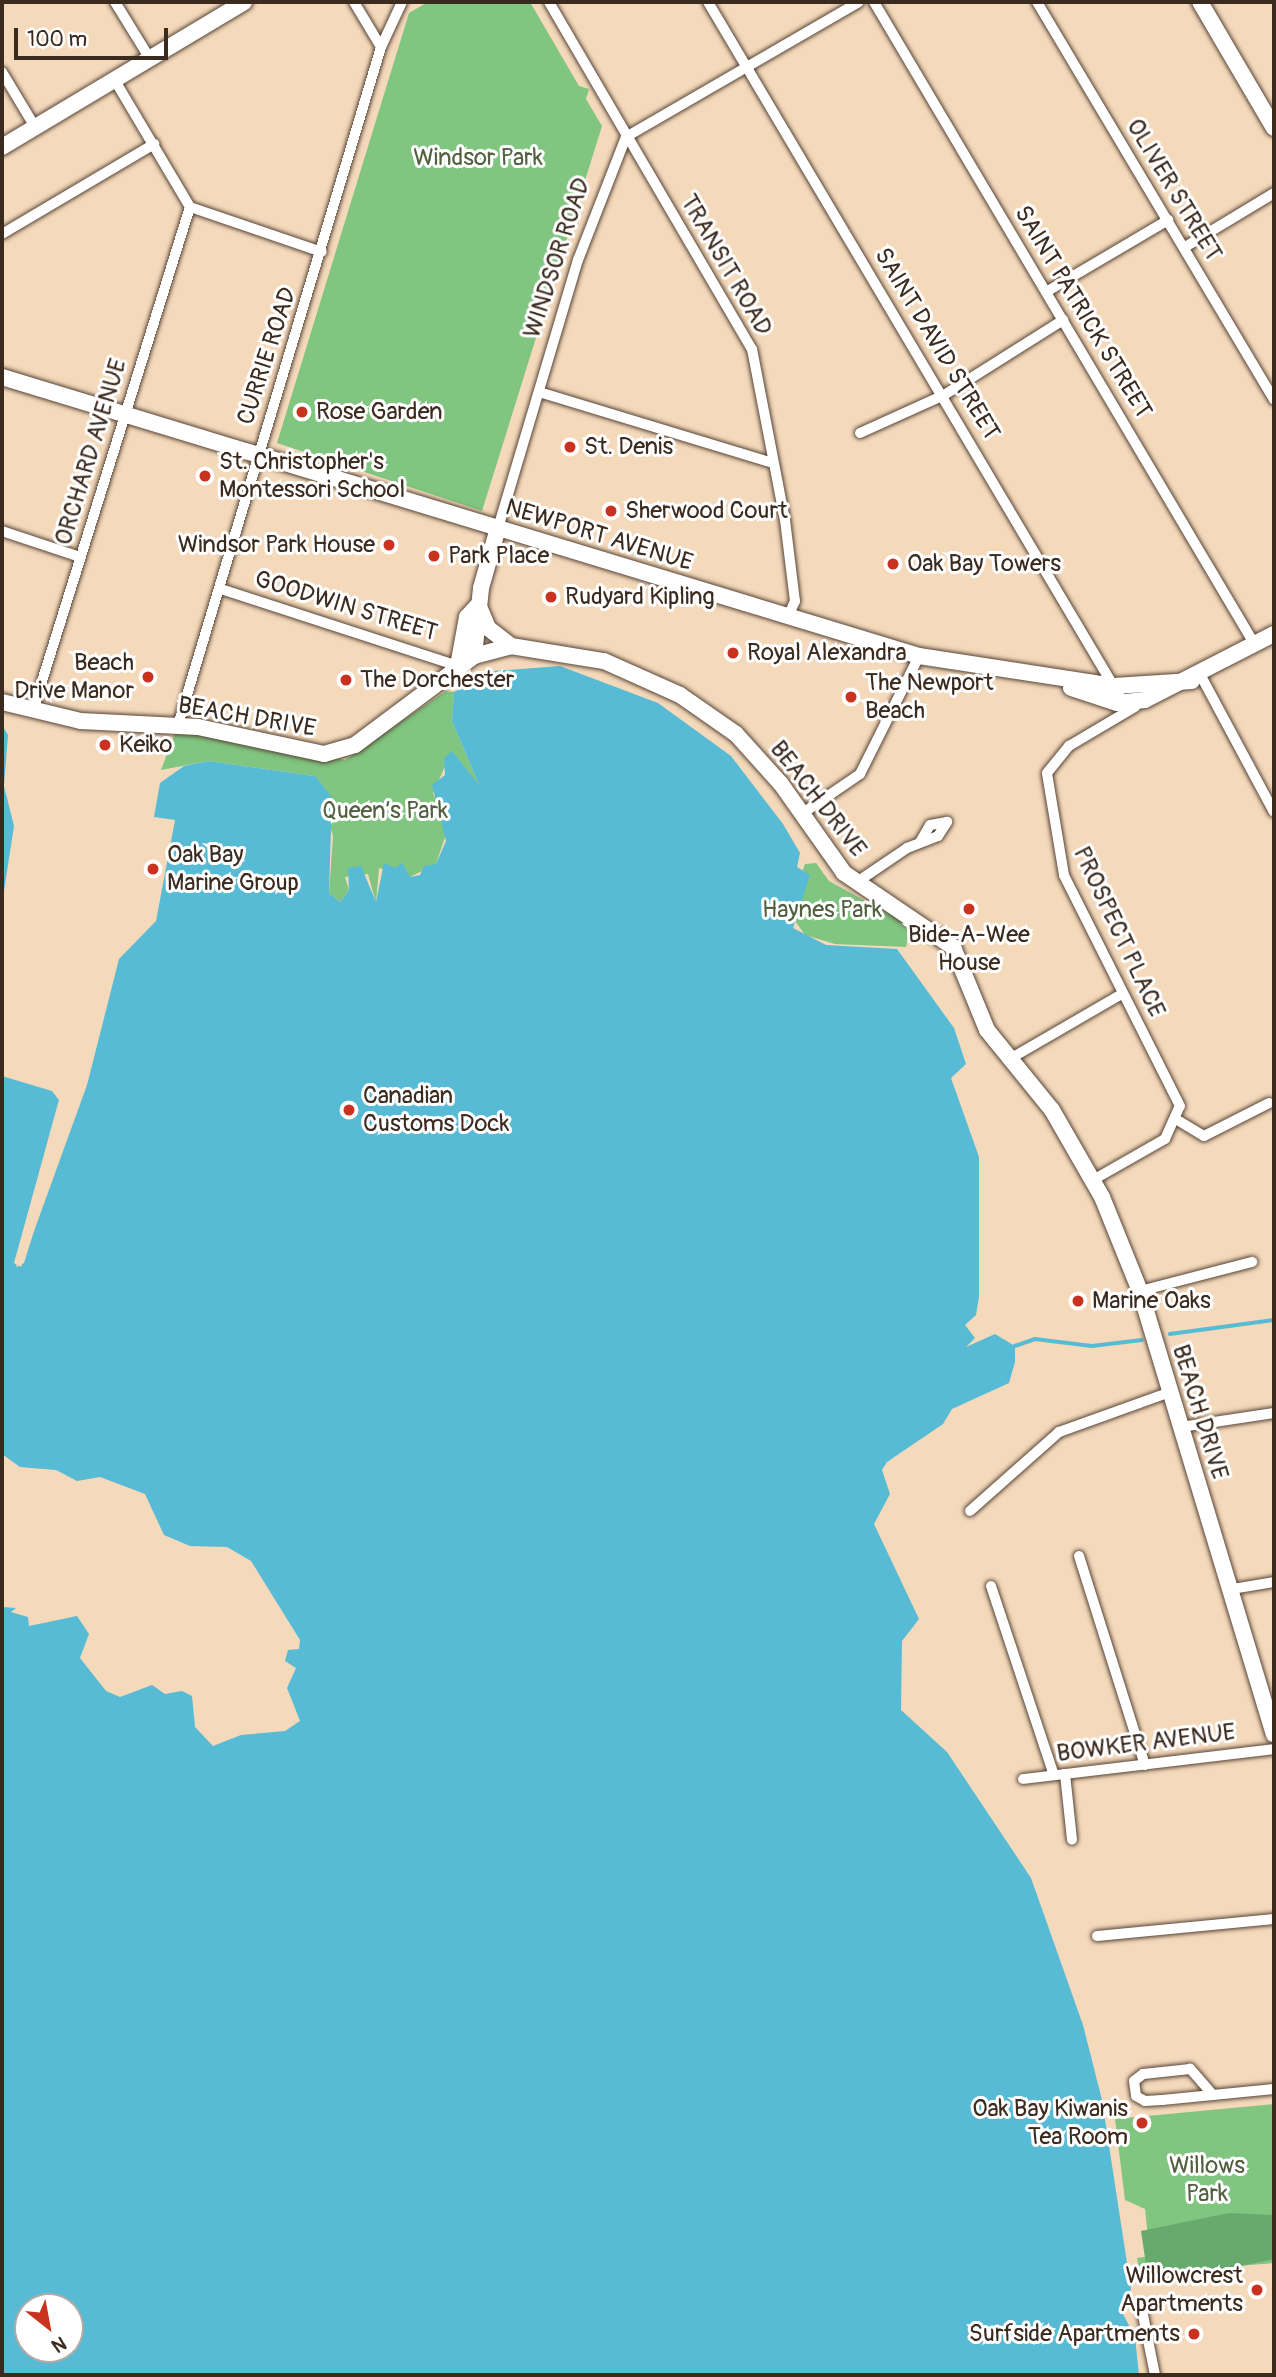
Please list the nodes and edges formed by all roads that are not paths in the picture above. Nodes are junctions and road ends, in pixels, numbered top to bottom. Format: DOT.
graph roads {
  1 [pos="115,2"];
  2 [pos="244,2"];
  3 [pos="354,2"];
  4 [pos="401,2"];
  5 [pos="549,2"];
  6 [pos="708,2"];
  7 [pos="859,2"];
  8 [pos="874,2"];
  9 [pos="1037,2"];
  10 [pos="1200,2"];
  11 [pos="381,47"];
  12 [pos="149,57"];
  13 [pos="746,66"];
  14 [pos="2,72"];
  15 [pos="114,79"];
  16 [pos="35,127"];
  17 [pos="1274,128"];
  18 [pos="626,137"];
  19 [pos="154,144"];
  20 [pos="2,147"];
  21 [pos="1274,193"];
  22 [pos="190,207"];
  23 [pos="1168,220"];
  24 [pos="2,234"];
  25 [pos="1185,247"];
  26 [pos="322,252"];
  27 [pos="1046,292"];
  28 [pos="1063,320"];
  29 [pos="2,377"];
  30 [pos="539,392"];
  31 [pos="944,395"];
  32 [pos="1274,400"];
  33 [pos="124,414"];
  34 [pos="860,433"];
  35 [pos="258,454"];
  36 [pos="770,462"];
  37 [pos="498,528"];
  38 [pos="2,531"];
  39 [pos="80,557"];
  40 [pos="220,589"];
  41 [pos="479,603"];
  42 [pos="788,617"];
  43 [pos="1274,634"];
  44 [pos="1255,645"];
  45 [pos="511,646"];
  46 [pos="474,656"];
  47 [pos="919,656"];
  48 [pos="458,666"];
  49 [pos="1196,678"];
  50 [pos="1049,680"];
  51 [pos="1114,686"];
  52 [pos="2,702"];
  53 [pos="1126,706"];
  54 [pos="33,710"];
  55 [pos="178,725"];
  56 [pos="1274,811"];
  57 [pos="803,813"];
  58 [pos="920,842"];
  59 [pos="857,883"];
  60 [pos="1122,994"];
  61 [pos="1008,1060"];
  62 [pos="1269,1103"];
  63 [pos="1179,1121"];
  64 [pos="1093,1180"];
  65 [pos="1252,1262"];
  66 [pos="1140,1291"];
  67 [pos="1170,1392"];
  68 [pos="1274,1413"];
  69 [pos="1181,1427"];
  70 [pos="970,1511"];
  71 [pos="1079,1556"];
  72 [pos="1274,1582"];
  73 [pos="991,1586"];
  74 [pos="1232,1589"];
  75 [pos="1274,1734"];
  76 [pos="1274,1749"];
  77 [pos="1145,1765"];
  78 [pos="1060,1775"];
  79 [pos="1023,1779"];
  80 [pos="1072,1840"];
  81 [pos="1274,1919"];
  82 [pos="1097,1936"];
  83 [pos="1274,2089"];
  84 [pos="1213,2095"];
  85 [pos="1141,2305"];
  86 [pos="1155,2375"];
  1 -- 12 [label="street"];
  2 -- 12 [label="main road"];
  3 -- 11 [label="street"];
  4 -- 11 [label="street, CURRIE ROAD"];
  5 -- 18 [label="street, TRANSIT ROAD"];
  6 -- 13 [label="street, SAINT DAVID STREET"];
  7 -- 13 [label="street"];
  8 -- 27 [label="street, SAINT PATRICK STREET"];
  9 -- 23 [label="street, OLIVER STREET"];
  10 -- 17 [label="main road"];
  11 -- 26 [label="street, CURRIE ROAD"];
  12 -- 15 [label="main road"];
  13 -- 18 [label="street"];
  13 -- 31 [label="street, SAINT DAVID STREET"];
  14 -- 16 [label="street"];
  15 -- 16 [label="main road"];
  15 -- 19 [label="street"];
  16 -- 20 [label="main road"];
  18 -- 30 [label="street, WINDSOR ROAD"];
  18 -- 36 [label="street, TRANSIT ROAD"];
  19 -- 22 [label="street"];
  19 -- 24 [label="street"];
  21 -- 25 [label="street"];
  22 -- 26 [label="street"];
  22 -- 33 [label="street, ORCHARD AVENUE"];
  23 -- 25 [label="street, OLIVER STREET"];
  23 -- 27 [label="street"];
  25 -- 32 [label="street, OLIVER STREET"];
  26 -- 35 [label="street, CURRIE ROAD"];
  27 -- 28 [label="street, SAINT PATRICK STREET"];
  28 -- 31 [label="street"];
  28 -- 44 [label="street, SAINT PATRICK STREET"];
  29 -- 33 [label="main road, NEWPORT AVENUE"];
  30 -- 36 [label="street"];
  30 -- 37 [label="street, WINDSOR ROAD"];
  31 -- 34 [label="street"];
  31 -- 51 [label="street, SAINT DAVID STREET"];
  33 -- 35 [label="main road, NEWPORT AVENUE"];
  33 -- 39 [label="street, ORCHARD AVENUE"];
  35 -- 37 [label="main road, NEWPORT AVENUE"];
  35 -- 40 [label="street, CURRIE ROAD"];
  36 -- 42 [label="street, TRANSIT ROAD"];
  37 -- 41 [label="main road, WINDSOR ROAD"];
  37 -- 42 [label="main road, NEWPORT AVENUE"];
  38 -- 39 [label="street"];
  39 -- 54 [label="street, ORCHARD AVENUE"];
  40 -- 48 [label="street, GOODWIN STREET"];
  40 -- 55 [label="street, CURRIE ROAD"];
  41 -- 45 [label="main road"];
  41 -- 46 [label="main road, WINDSOR ROAD"];
  41 -- 48 [label="main road"];
  42 -- 47 [label="main road, NEWPORT AVENUE"];
  43 -- 44 [label="main road"];
  44 -- 49 [label="main road"];
  45 -- 46 [label="main road, BEACH DRIVE"];
  45 -- 57 [label="main road, BEACH DRIVE"];
  46 -- 48 [label="main road, BEACH DRIVE"];
  47 -- 50 [label="main road, NEWPORT AVENUE"];
  47 -- 57 [label="street"];
  48 -- 55 [label="main road, BEACH DRIVE"];
  49 -- 51 [label="main road, NEWPORT AVENUE"];
  49 -- 53 [label="main road"];
  49 -- 56 [label="street"];
  50 -- 51 [label="main road, NEWPORT AVENUE"];
  50 -- 53 [label="main road"];
  51 -- 53 [label="street, SAINT DAVID STREET"];
  52 -- 54 [label="main road, BEACH DRIVE"];
  53 -- 60 [label="street, PROSPECT PLACE"];
  54 -- 55 [label="main road, BEACH DRIVE"];
  57 -- 59 [label="main road, BEACH DRIVE"];
  58 -- 59 [label="street"];
  59 -- 61 [label="main road, BEACH DRIVE"];
  60 -- 61 [label="street"];
  60 -- 63 [label="street, PROSPECT PLACE"];
  61 -- 64 [label="main road, BEACH DRIVE"];
  62 -- 63 [label="street"];
  63 -- 64 [label="street"];
  64 -- 66 [label="main road, BEACH DRIVE"];
  65 -- 66 [label="street"];
  66 -- 67 [label="main road, BEACH DRIVE"];
  67 -- 69 [label="main road, BEACH DRIVE"];
  67 -- 70 [label="street"];
  68 -- 69 [label="street"];
  69 -- 74 [label="main road, BEACH DRIVE"];
  71 -- 77 [label="street"];
  72 -- 74 [label="street"];
  73 -- 78 [label="street"];
  74 -- 75 [label="main road, BEACH DRIVE"];
  76 -- 77 [label="street, BOWKER AVENUE"];
  77 -- 78 [label="street, BOWKER AVENUE"];
  78 -- 79 [label="street, BOWKER AVENUE"];
  78 -- 80 [label="street"];
  81 -- 82 [label="street"];
  83 -- 84 [label="street"];
  84 -- 84 [label="street"];
  85 -- 86 [label="street"];
}
